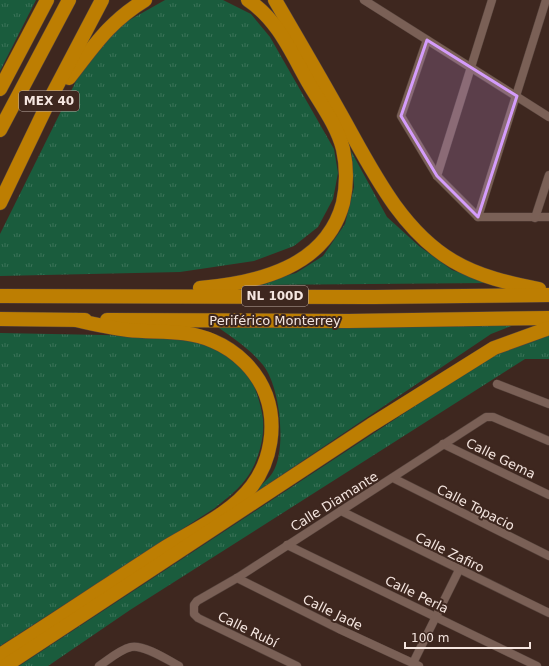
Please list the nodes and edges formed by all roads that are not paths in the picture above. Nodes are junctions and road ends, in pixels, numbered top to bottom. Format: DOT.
graph roads {
  1 [pos="48,0"];
  2 [pos="69,0"];
  3 [pos="102,0"];
  4 [pos="145,0"];
  5 [pos="248,0"];
  6 [pos="275,0"];
  7 [pos="364,0"];
  8 [pos="492,0"];
  9 [pos="546,0"];
  10 [pos="427,40"];
  11 [pos="471,68"];
  12 [pos="0,89"];
  13 [pos="517,96"];
  14 [pos="50,99"];
  15 [pos="549,116"];
  16 [pos="0,130"];
  17 [pos="549,175"];
  18 [pos="436,176"];
  19 [pos="0,203"];
  20 [pos="478,217"];
  21 [pos="549,217"];
  22 [pos="535,218"];
  23 [pos="549,291"];
  24 [pos="145,295"];
  25 [pos="549,295"];
  26 [pos="0,296"];
  27 [pos="549,318"];
  28 [pos="0,319"];
  29 [pos="76,320"];
  30 [pos="549,328"];
  31 [pos="497,384"];
  32 [pos="549,404"];
  33 [pos="549,441"];
  34 [pos="443,444"];
  35 [pos="393,478"];
  36 [pos="549,494"];
  37 [pos="341,511"];
  38 [pos="287,545"];
  39 [pos="549,556"];
  40 [pos="459,570"];
  41 [pos="237,578"];
  42 [pos="193,609"];
  43 [pos="549,613"];
  44 [pos="436,617"];
  45 [pos="0,655"];
  46 [pos="416,665"];
  47 [pos="5,666"];
  48 [pos="99,666"];
  49 [pos="179,666"];
  50 [pos="297,666"];
  51 [pos="537,666"];
  1 -- 12 [label="highway"];
  2 -- 16 [label="highway, MEX 40"];
  3 -- 14 [label="highway, MEX 40"];
  4 -- 14 [label="highway"];
  5 -- 24 [label="highway"];
  6 -- 23 [label="highway"];
  7 -- 10 [label="street"];
  8 -- 11 [label="street"];
  9 -- 13 [label="street"];
  10 -- 11 [label="street"];
  10 -- 18 [label="street"];
  11 -- 13 [label="street"];
  11 -- 18 [label="street"];
  13 -- 15 [label="street"];
  13 -- 20 [label="street"];
  14 -- 19 [label="highway, MEX 40"];
  17 -- 22 [label="street"];
  18 -- 20 [label="street"];
  20 -- 22 [label="street"];
  21 -- 22 [label="street"];
  24 -- 25 [label="highway, Periférico Monterrey / NL 100D"];
  24 -- 26 [label="highway, Periférico Monterrey / NL 100D"];
  27 -- 29 [label="highway, Periférico Monterrey / NL 100D"];
  28 -- 29 [label="highway, Periférico Monterrey / NL 100D"];
  29 -- 45 [label="highway"];
  30 -- 47 [label="highway"];
  31 -- 32 [label="street"];
  33 -- 34 [label="street, Calle Diamante"];
  34 -- 35 [label="street, Calle Diamante"];
  34 -- 36 [label="street, Calle Gema"];
  35 -- 37 [label="street, Calle Diamante"];
  35 -- 39 [label="street, Calle Topacio"];
  37 -- 38 [label="street, Calle Diamante"];
  37 -- 40 [label="street, Calle Zafiro"];
  38 -- 41 [label="street, Calle Diamante"];
  38 -- 44 [label="street, Calle Perla"];
  40 -- 43 [label="street, Calle Zafiro"];
  40 -- 44 [label="street"];
  41 -- 42 [label="street, Calle Diamante"];
  41 -- 46 [label="street, Calle Jade"];
  42 -- 50 [label="street, Calle Rubí"];
  44 -- 46 [label="street"];
  44 -- 51 [label="street, Calle Perla"];
  48 -- 49 [label="street"];
}
